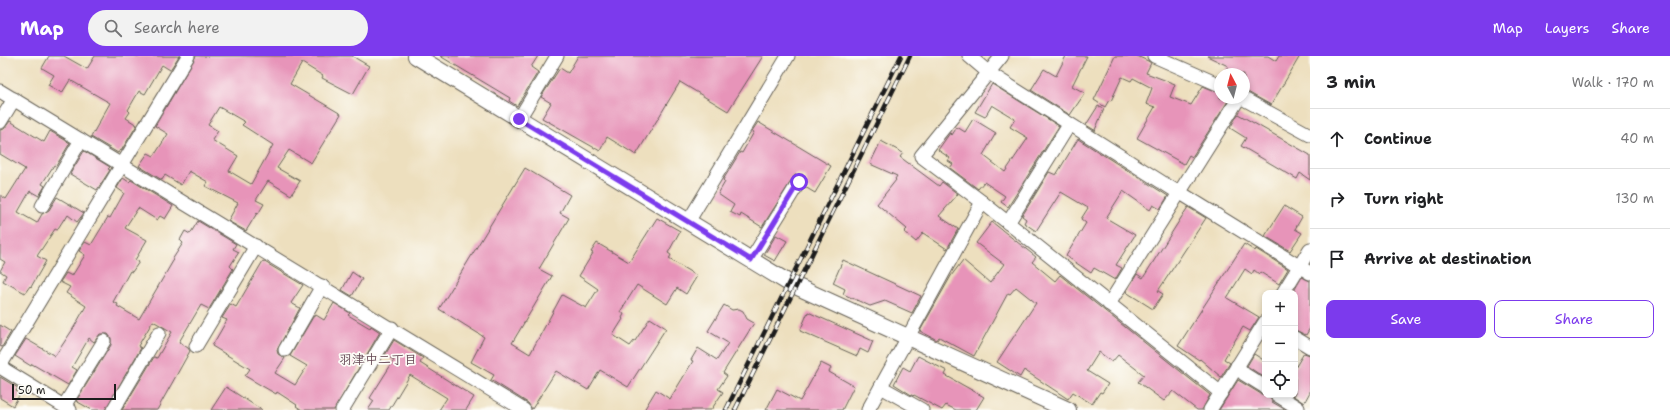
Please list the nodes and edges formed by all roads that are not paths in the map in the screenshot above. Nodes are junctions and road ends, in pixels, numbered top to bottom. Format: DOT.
graph roads {
  1 [pos="188,56"];
  2 [pos="416,56"];
  3 [pos="557,56"];
  4 [pos="788,56"];
  5 [pos="969,56"];
  6 [pos="1002,56"];
  7 [pos="1154,56"];
  8 [pos="989,73"];
  9 [pos="1214,82"];
  10 [pos="0,91"];
  11 [pos="14,99"];
  12 [pos="1250,102"];
  13 [pos="1235,104"];
  14 [pos="519,119"];
  15 [pos="0,122"];
  16 [pos="1069,125"];
  17 [pos="1310,135"];
  18 [pos="81,140"];
  19 [pos="122,165"];
  20 [pos="799,182"];
  21 [pos="1179,192"];
  22 [pos="982,202"];
  23 [pos="42,206"];
  24 [pos="688,222"];
  25 [pos="1008,223"];
  26 [pos="256,246"];
  27 [pos="1310,249"];
  28 [pos="751,260"];
  29 [pos="1305,270"];
  30 [pos="322,286"];
  31 [pos="1286,290"];
  32 [pos="1110,304"];
  33 [pos="1262,326"];
  34 [pos="392,328"];
  35 [pos="159,333"];
  36 [pos="908,338"];
  37 [pos="1298,340"];
  38 [pos="104,341"];
  39 [pos="196,346"];
  40 [pos="1310,347"];
  41 [pos="285,350"];
  42 [pos="0,366"];
  43 [pos="1237,366"];
  44 [pos="1262,385"];
  45 [pos="881,387"];
  46 [pos="1221,393"];
  47 [pos="1282,398"];
  48 [pos="67,408"];
  49 [pos="1298,408"];
  50 [pos="113,410"];
  51 [pos="342,410"];
  52 [pos="524,410"];
  53 [pos="868,410"];
  54 [pos="922,410"];
  55 [pos="1068,410"];
  56 [pos="1210,410"];
  1 -- 19 [label="street"];
  2 -- 14 [label="street"];
  3 -- 14 [label="street"];
  4 -- 24 [label="street"];
  5 -- 8 [label="street"];
  6 -- 8 [label="street"];
  7 -- 9 [label="street"];
  8 -- 16 [label="street"];
  8 -- 22 [label="street"];
  10 -- 11 [label="street"];
  11 -- 15 [label="street"];
  11 -- 18 [label="street"];
  12 -- 17 [label="street"];
  13 -- 21 [label="street"];
  14 -- 24 [label="street"];
  16 -- 21 [label="street"];
  16 -- 25 [label="street"];
  18 -- 19 [label="street"];
  18 -- 23 [label="street"];
  19 -- 26 [label="street"];
  19 -- 42 [label="street"];
  20 -- 28 [label="street"];
  21 -- 29 [label="street"];
  21 -- 32 [label="street"];
  22 -- 25 [label="street"];
  22 -- 36 [label="street"];
  24 -- 28 [label="street"];
  25 -- 32 [label="street"];
  26 -- 30 [label="street"];
  26 -- 39 [label="street"];
  27 -- 29 [label="street"];
  28 -- 36 [label="street"];
  29 -- 31 [label="street"];
  30 -- 34 [label="street"];
  30 -- 41 [label="street"];
  32 -- 46 [label="street"];
  33 -- 43 [label="street"];
  34 -- 51 [label="street"];
  34 -- 52 [label="street"];
  35 -- 50 [label="street"];
  36 -- 45 [label="street"];
  36 -- 55 [label="street"];
  37 -- 40 [label="street"];
  38 -- 48 [label="street"];
  42 -- 48 [label="street"];
  43 -- 44 [label="street"];
  43 -- 46 [label="street"];
  45 -- 53 [label="street"];
  45 -- 54 [label="street"];
  46 -- 56 [label="street"];
  47 -- 49 [label="street"];
}
